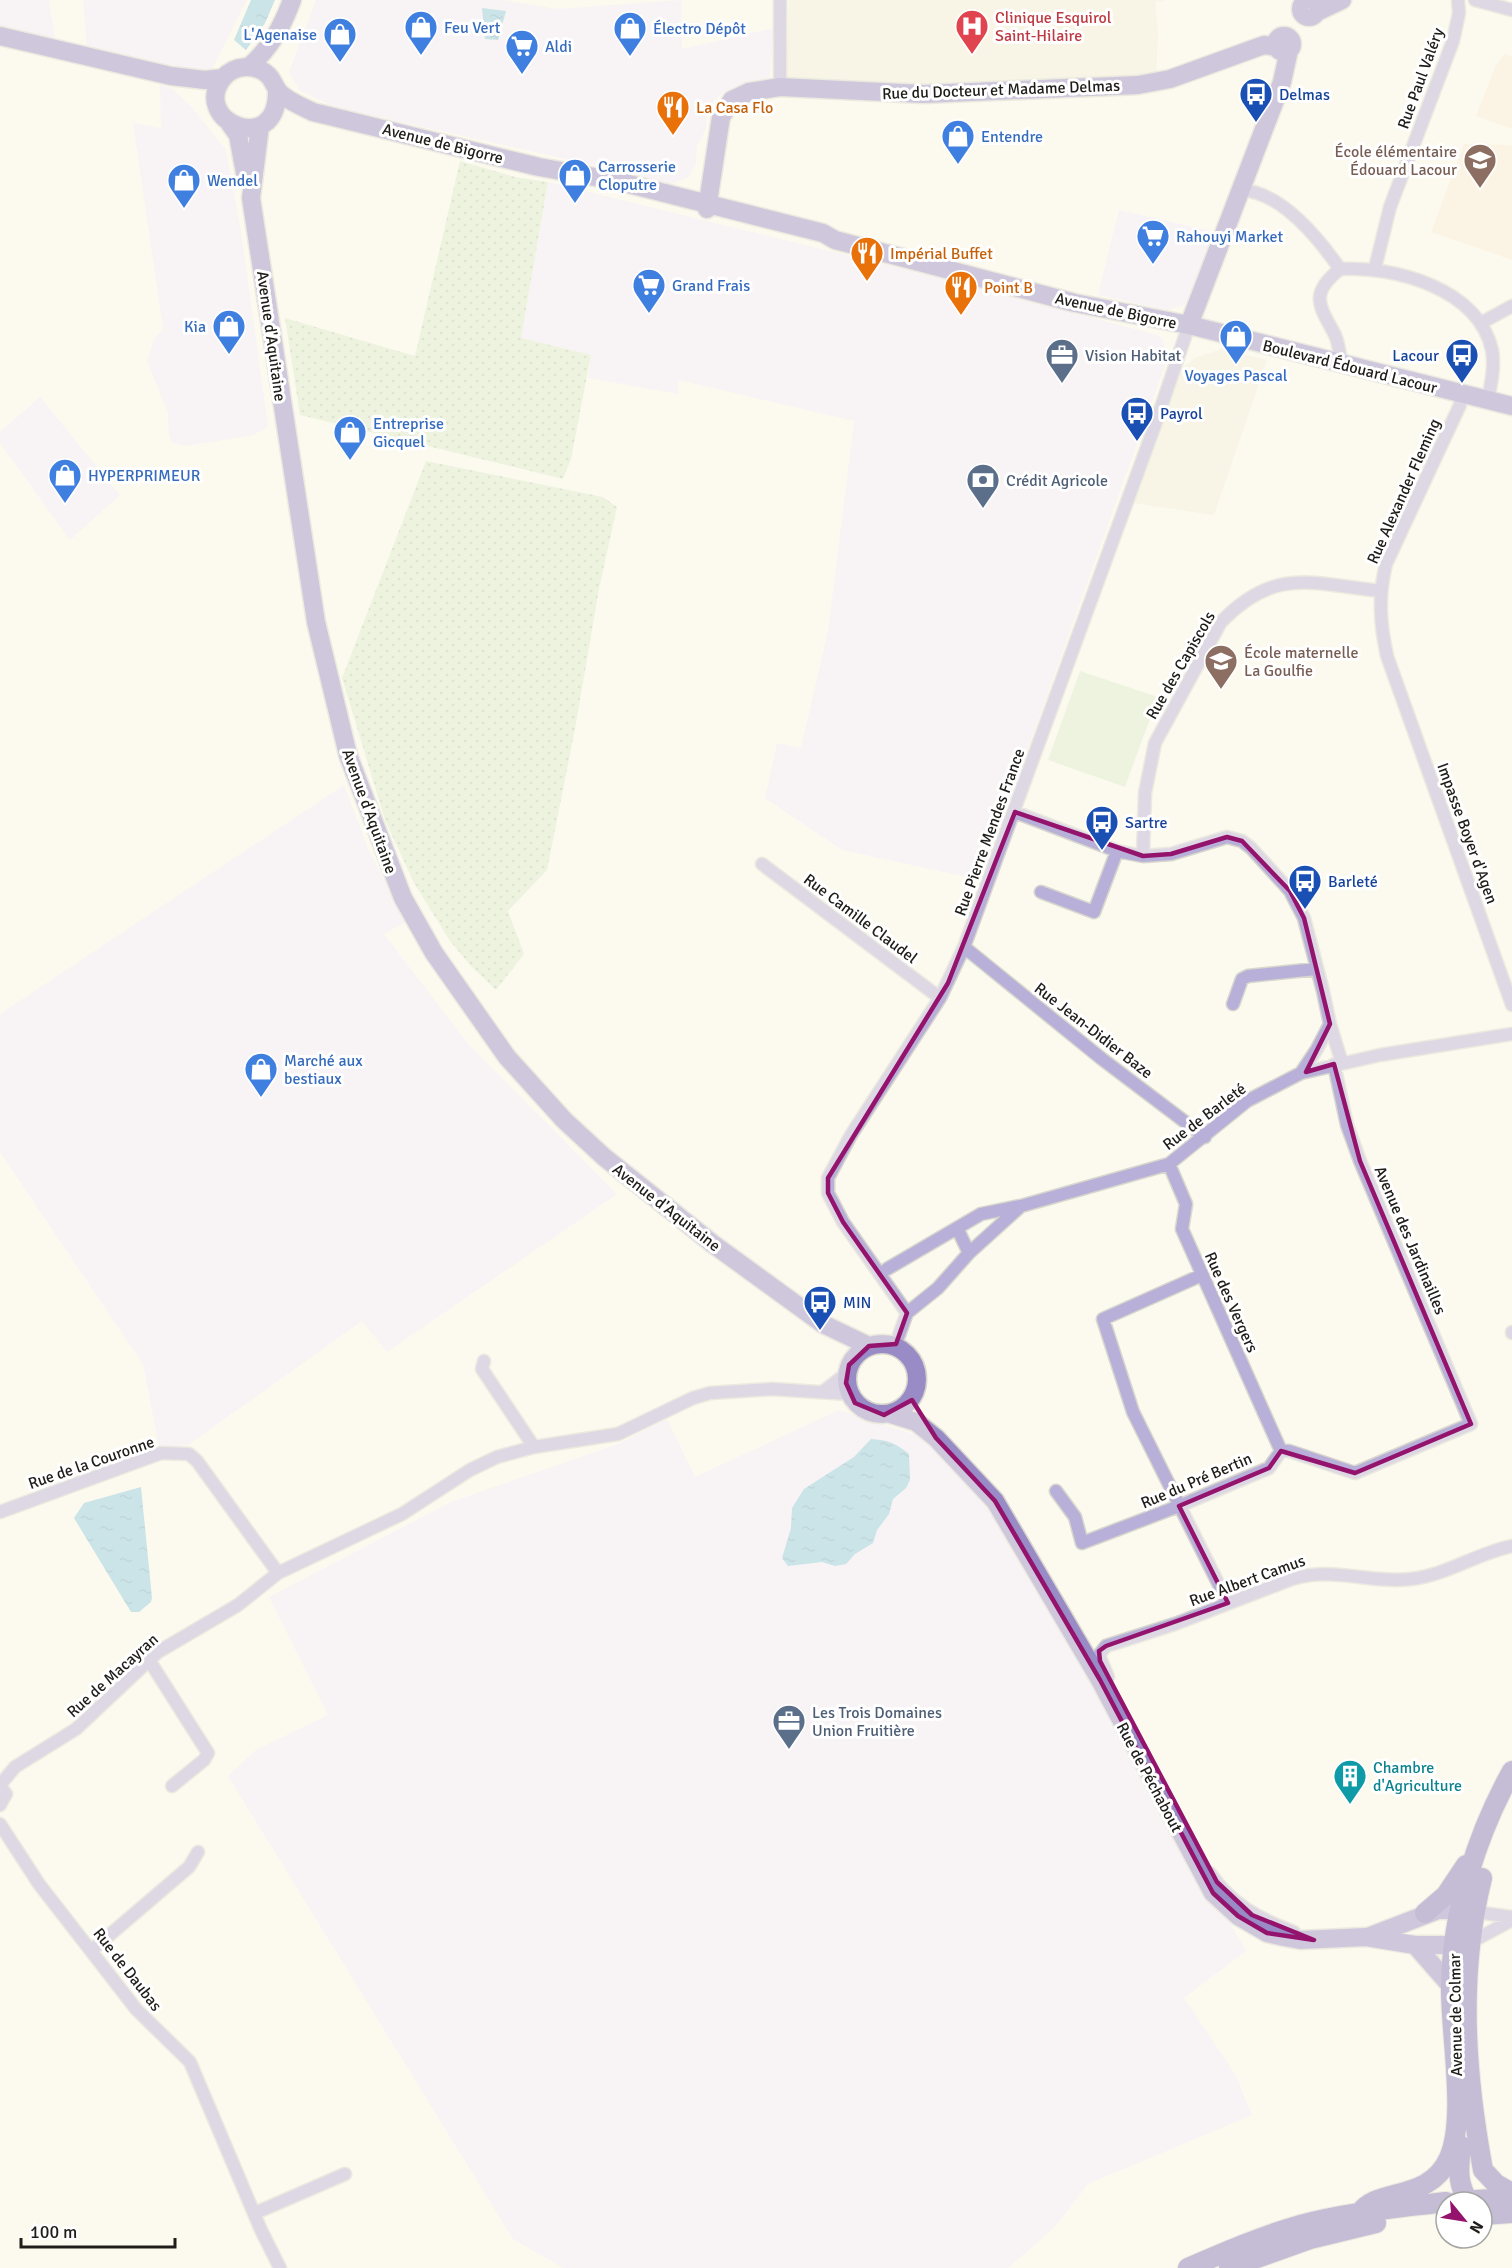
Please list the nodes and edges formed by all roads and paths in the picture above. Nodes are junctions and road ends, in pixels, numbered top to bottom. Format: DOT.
graph roads {
  1 [pos="292,0"];
  2 [pos="780,0"];
  3 [pos="1340,0"];
  4 [pos="1458,0"];
  5 [pos="1475,0"];
  6 [pos="1309,6"];
  7 [pos="1512,10"];
  8 [pos="279,33"];
  9 [pos="0,36"];
  10 [pos="1284,43"];
  11 [pos="249,67"];
  12 [pos="171,76"];
  13 [pos="223,78"];
  14 [pos="780,87"];
  15 [pos="277,89"];
  16 [pos="216,103"];
  17 [pos="313,112"];
  18 [pos="264,123"];
  19 [pos="230,124"];
  20 [pos="572,174"];
  21 [pos="1240,190"];
  22 [pos="639,197"];
  23 [pos="251,198"];
  24 [pos="707,206"];
  25 [pos="835,240"];
  26 [pos="1375,268"];
  27 [pos="1340,269"];
  28 [pos="1512,306"];
  29 [pos="1481,323"];
  30 [pos="1189,325"];
  31 [pos="1341,364"];
  32 [pos="1461,394"];
  33 [pos="1488,400"];
  34 [pos="1512,406"];
  35 [pos="1380,591"];
  36 [pos="1418,740"];
  37 [pos="1015,812"];
  38 [pos="1117,851"];
  39 [pos="1143,856"];
  40 [pos="762,864"];
  41 [pos="1041,892"];
  42 [pos="964,947"];
  43 [pos="1316,969"];
  44 [pos="940,998"];
  45 [pos="1233,1004"];
  46 [pos="1512,1005"];
  47 [pos="1330,1024"];
  48 [pos="1512,1034"];
  49 [pos="1338,1064"];
  50 [pos="1301,1073"];
  51 [pos="1205,1137"];
  52 [pos="1169,1164"];
  53 [pos="1021,1206"];
  54 [pos="957,1228"];
  55 [pos="969,1253"];
  56 [pos="887,1269"];
  57 [pos="1202,1275"];
  58 [pos="907,1313"];
  59 [pos="823,1324"];
  60 [pos="869,1346"];
  61 [pos="895,1346"];
  62 [pos="484,1361"];
  63 [pos="848,1369"];
  64 [pos="824,1391"];
  65 [pos="849,1394"];
  66 [pos="913,1395"];
  67 [pos="890,1414"];
  68 [pos="936,1438"];
  69 [pos="534,1448"];
  70 [pos="1281,1451"];
  71 [pos="1056,1491"];
  72 [pos="1179,1506"];
  73 [pos="0,1512"];
  74 [pos="1512,1546"];
  75 [pos="278,1573"];
  76 [pos="1228,1603"];
  77 [pos="149,1660"];
  78 [pos="1512,1772"];
  79 [pos="0,1785"];
  80 [pos="172,1786"];
  81 [pos="1512,1799"];
  82 [pos="0,1805"];
  83 [pos="0,1824"];
  84 [pos="1481,1839"];
  85 [pos="198,1852"];
  86 [pos="1471,1905"];
  87 [pos="1425,1913"];
  88 [pos="1498,1914"];
  89 [pos="1512,1918"];
  90 [pos="1366,1937"];
  91 [pos="1314,1940"];
  92 [pos="1462,1943"];
  93 [pos="1415,1945"];
  94 [pos="92,1950"];
  95 [pos="1451,1986"];
  96 [pos="1456,2084"];
  97 [pos="1483,2170"];
  98 [pos="345,2174"];
  99 [pos="1463,2190"];
  100 [pos="1475,2190"];
  101 [pos="1512,2193"];
  102 [pos="1512,2198"];
  103 [pos="1494,2201"];
  104 [pos="1434,2208"];
  105 [pos="1494,2210"];
  106 [pos="1359,2212"];
  107 [pos="255,2213"];
  108 [pos="1512,2213"];
  109 [pos="1434,2217"];
  110 [pos="280,2268"];
  111 [pos="1188,2268"];
  112 [pos="1229,2268"];
  1 -- 8 [label="street"];
  2 -- 14 [label="street"];
  3 -- 6 [label="street"];
  4 -- 26 [label="street, Rue Paul Valéry"];
  5 -- 7 [label="street"];
  6 -- 10 [label="street"];
  8 -- 11 [label="street"];
  8 -- 15 [label="street"];
  9 -- 12 [label="street"];
  10 -- 14 [label="street, Rue du Docteur et Madame Delmas"];
  10 -- 21 [label="street"];
  11 -- 13 [label="street"];
  11 -- 15 [label="street"];
  12 -- 13 [label="street"];
  12 -- 16 [label="street"];
  13 -- 16 [label="street"];
  14 -- 24 [label="street, Rue du Docteur et Madame Delmas"];
  15 -- 17 [label="street, Avenue de Bigorre"];
  15 -- 18 [label="street"];
  16 -- 19 [label="street"];
  17 -- 18 [label="street, Avenue de Bigorre"];
  17 -- 20 [label="street, Avenue de Bigorre"];
  18 -- 19 [label="street"];
  18 -- 23 [label="street, Avenue d'Aquitaine"];
  19 -- 23 [label="street"];
  20 -- 22 [label="street, Avenue de Bigorre"];
  20 -- 24 [label="street, Avenue de Bigorre"];
  21 -- 27 [label="street"];
  21 -- 30 [label="street"];
  22 -- 24 [label="street"];
  22 -- 25 [label="street, Avenue de Bigorre"];
  23 -- 59 [label="street, Avenue d'Aquitaine"];
  24 -- 25 [label="street, Avenue de Bigorre"];
  25 -- 30 [label="street, Avenue de Bigorre"];
  26 -- 27 [label="street"];
  26 -- 29 [label="street"];
  27 -- 31 [label="street"];
  28 -- 29 [label="street"];
  29 -- 33 [label="street"];
  30 -- 31 [label="street, Boulevard Édouard Lacour"];
  30 -- 37 [label="street, Rue Pierre Mendes France"];
  31 -- 32 [label="street, Boulevard Édouard Lacour"];
  32 -- 33 [label="street, Boulevard Édouard Lacour"];
  32 -- 35 [label="street, Rue Alexander Fleming"];
  33 -- 34 [label="street, Boulevard Édouard Lacour"];
  35 -- 36 [label="street, Rue Alexander Fleming"];
  35 -- 39 [label="street, Rue des Capiscols"];
  36 -- 46 [label="street, Impasse Boyer d'Agen"];
  37 -- 38 [label="street, Avenue des Jardinailles"];
  37 -- 42 [label="street, Rue Pierre Mendes France"];
  38 -- 39 [label="street, Avenue des Jardinailles"];
  38 -- 41 [label="street"];
  39 -- 43 [label="street, Avenue des Jardinailles"];
  40 -- 44 [label="street, Rue Camille Claudel"];
  42 -- 44 [label="street, Rue Pierre Mendes France"];
  42 -- 51 [label="street, Rue Jean-Didier Baze"];
  43 -- 45 [label="street"];
  43 -- 47 [label="street, Avenue des Jardinailles"];
  44 -- 58 [label="street, Rue Pierre Mendes France"];
  47 -- 49 [label="street, Avenue des Jardinailles"];
  47 -- 50 [label="street"];
  48 -- 49 [label="street, Rue de Barleté"];
  49 -- 50 [label="street, Rue de Barleté"];
  49 -- 70 [label="street, Avenue des Jardinailles"];
  50 -- 51 [label="street, Rue de Barleté"];
  51 -- 52 [label="street, Rue de Barleté"];
  52 -- 53 [label="street, Rue de Barleté"];
  52 -- 57 [label="street, Rue des Vergers"];
  53 -- 54 [label="street, Rue de Barleté"];
  53 -- 55 [label="street, Rue de Barleté"];
  54 -- 55 [label="street"];
  54 -- 56 [label="street, Rue de Barleté"];
  55 -- 58 [label="street, Rue de Barleté"];
  57 -- 70 [label="street, Rue des Vergers"];
  57 -- 72 [label="street"];
  58 -- 61 [label="street"];
  59 -- 60 [label="street, Avenue d'Aquitaine"];
  59 -- 63 [label="street, Avenue d'Aquitaine"];
  60 -- 61 [label="street"];
  60 -- 63 [label="street"];
  61 -- 66 [label="street"];
  62 -- 69 [label="street"];
  63 -- 64 [label="street"];
  63 -- 65 [label="street"];
  64 -- 65 [label="street, Rue de Macayran"];
  64 -- 69 [label="street, Rue de Macayran"];
  65 -- 67 [label="street"];
  66 -- 67 [label="street"];
  66 -- 68 [label="street, Rue de Péchabout"];
  67 -- 68 [label="street, Rue de Péchabout"];
  68 -- 91 [label="street, Rue de Péchabout"];
  69 -- 75 [label="street, Rue de Macayran"];
  70 -- 72 [label="street, Rue du Pré Bertin"];
  71 -- 72 [label="street, Rue du Pré Bertin"];
  72 -- 76 [label="street"];
  73 -- 75 [label="street, Rue de la Couronne"];
  74 -- 76 [label="street, Rue Albert Camus"];
  75 -- 77 [label="street, Rue de Macayran"];
  76 -- 91 [label="street, Rue Albert Camus"];
  77 -- 79 [label="street, Rue de Macayran"];
  77 -- 80 [label="street"];
  78 -- 84 [label="main road, Avenue de Colmar"];
  79 -- 82 [label="street"];
  81 -- 86 [label="main road, Avenue de Colmar"];
  83 -- 94 [label="street, Rue de Daubas"];
  84 -- 86 [label="main road, Avenue de Colmar"];
  84 -- 87 [label="main road"];
  85 -- 94 [label="street"];
  86 -- 87 [label="street"];
  86 -- 88 [label="street"];
  86 -- 88 [label="street"];
  86 -- 92 [label="main road, Avenue de Colmar"];
  87 -- 90 [label="street"];
  88 -- 89 [label="street"];
  89 -- 92 [label="street"];
  90 -- 91 [label="street, Rue de Péchabout"];
  90 -- 93 [label="street, Rue de Péchabout"];
  92 -- 93 [label="street, Rue de Péchabout"];
  92 -- 95 [label="main road, Avenue de Colmar"];
  92 -- 97 [label="main road, Avenue de Colmar"];
  93 -- 95 [label="street"];
  94 -- 107 [label="street, Rue de Daubas"];
  95 -- 96 [label="main road, Avenue de Colmar"];
  96 -- 99 [label="main road"];
  96 -- 106 [label="main road, Avenue de Colmar"];
  97 -- 100 [label="main road"];
  97 -- 101 [label="main road"];
  98 -- 107 [label="street"];
  102 -- 103 [label="main road"];
  104 -- 106 [label="main road"];
  105 -- 108 [label="main road"];
  106 -- 111 [label="main road"];
  107 -- 110 [label="street, Rue de Daubas"];
  109 -- 112 [label="main road"];
}
